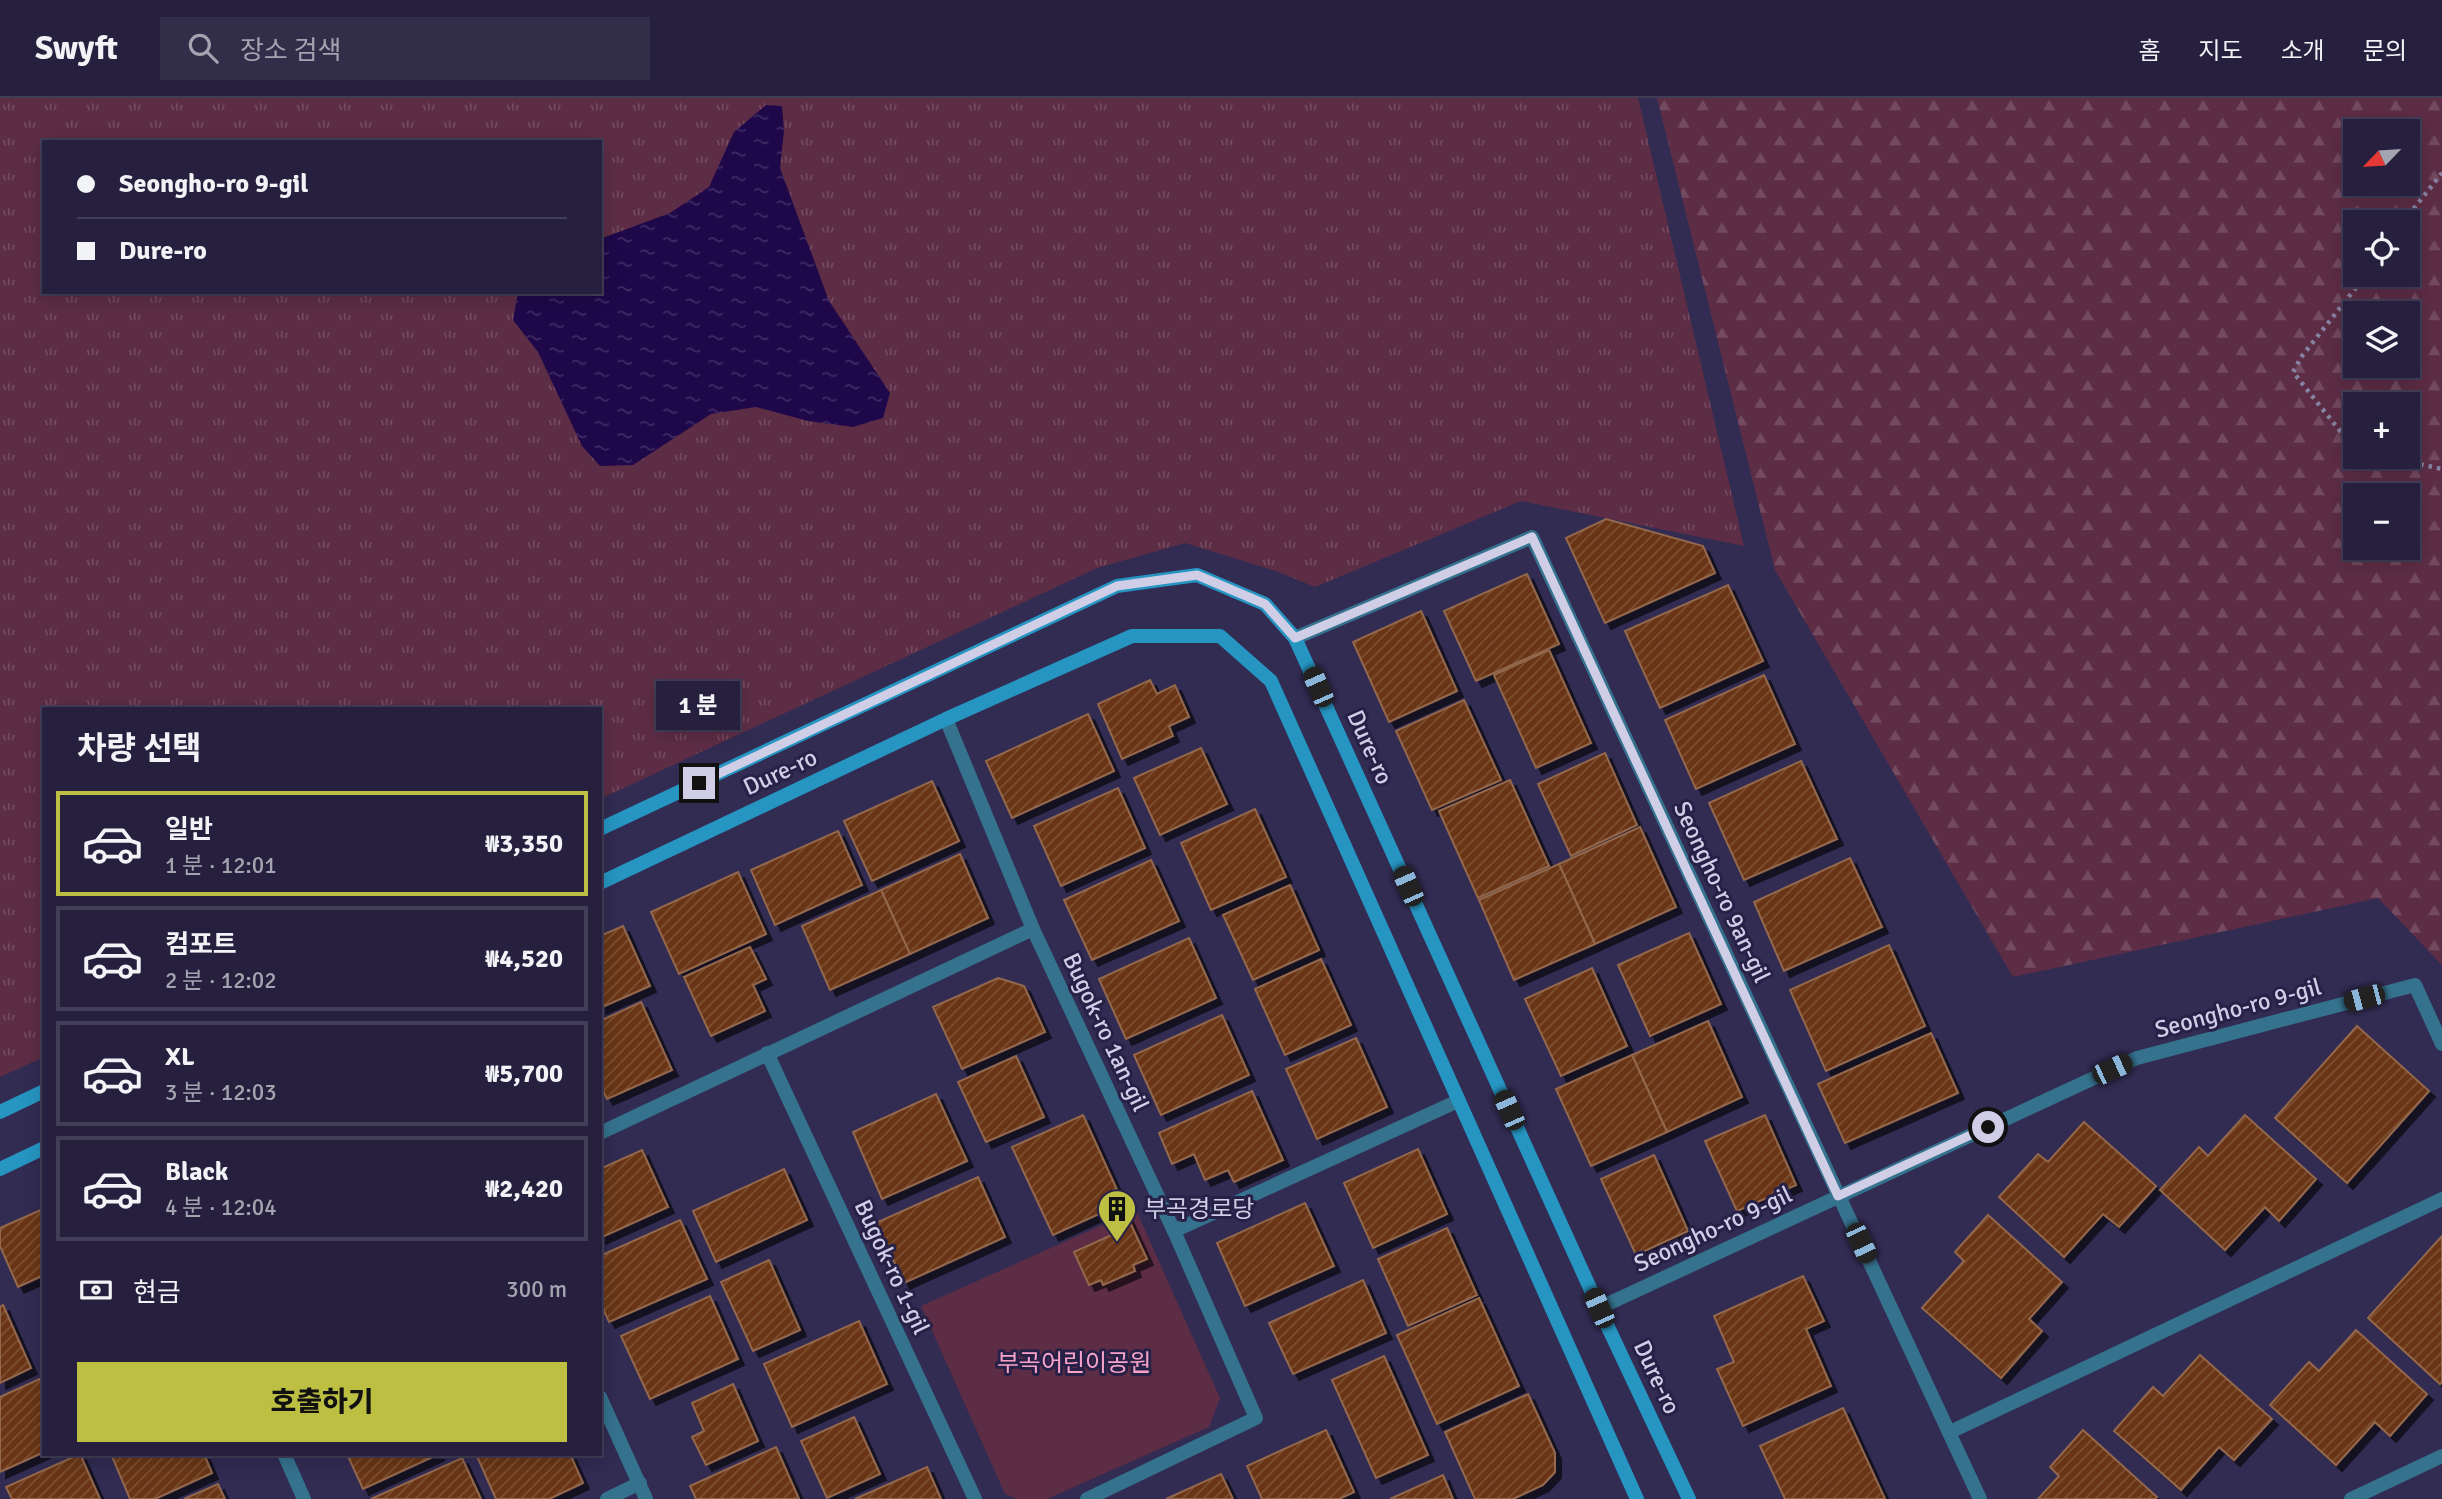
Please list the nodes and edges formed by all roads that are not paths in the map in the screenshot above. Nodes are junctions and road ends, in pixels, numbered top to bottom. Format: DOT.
graph roads {
  1 [pos="1295,638"];
  2 [pos="946,719"];
  3 [pos="602,828"];
  4 [pos="602,882"];
  5 [pos="1032,929"];
  6 [pos="2442,1044"];
  7 [pos="767,1053"];
  8 [pos="42,1092"];
  9 [pos="1458,1101"];
  10 [pos="0,1112"];
  11 [pos="602,1132"];
  12 [pos="42,1149"];
  13 [pos="0,1169"];
  14 [pos="1838,1196"];
  15 [pos="2442,1199"];
  16 [pos="1174,1231"];
  17 [pos="1599,1308"];
  18 [pos="602,1401"];
  19 [pos="1950,1433"];
  20 [pos="285,1456"];
  21 [pos="2442,1456"];
  22 [pos="640,1483"];
  23 [pos="1687,1496"];
  24 [pos="304,1499"];
  25 [pos="607,1499"];
  26 [pos="646,1499"];
  27 [pos="975,1499"];
  28 [pos="1087,1499"];
  29 [pos="1636,1499"];
  30 [pos="1671,1499"];
  31 [pos="1980,1499"];
  32 [pos="2351,1499"];
  1 -- 3 [label="street, Dure-ro"];
  1 -- 14 [label="street, Seongho-ro 9an-gil"];
  1 -- 17 [label="street, Dure-ro"];
  2 -- 4 [label="street, Dure-ro"];
  2 -- 5 [label="street, Bugok-ro 1an-gil"];
  2 -- 9 [label="street, Dure-ro"];
  5 -- 7 [label="street"];
  5 -- 16 [label="street, Bugok-ro 1an-gil"];
  6 -- 14 [label="street, Seongho-ro 9-gil"];
  7 -- 11 [label="street"];
  7 -- 27 [label="street, Bugok-ro 1-gil"];
  8 -- 10 [label="street"];
  9 -- 16 [label="street"];
  9 -- 29 [label="street, Dure-ro"];
  12 -- 13 [label="street"];
  14 -- 17 [label="street, Seongho-ro 9-gil"];
  14 -- 19 [label="street, Seongho-ro 9an-gil"];
  15 -- 19 [label="street"];
  16 -- 28 [label="street, Bugok-ro 1an-gil"];
  17 -- 23 [label="street, Dure-ro"];
  18 -- 22 [label="street"];
  19 -- 31 [label="street, Seongho-ro 9an-gil"];
  20 -- 24 [label="street"];
  21 -- 32 [label="street"];
  22 -- 25 [label="street"];
  22 -- 26 [label="street"];
  23 -- 30 [label="street"];
}
